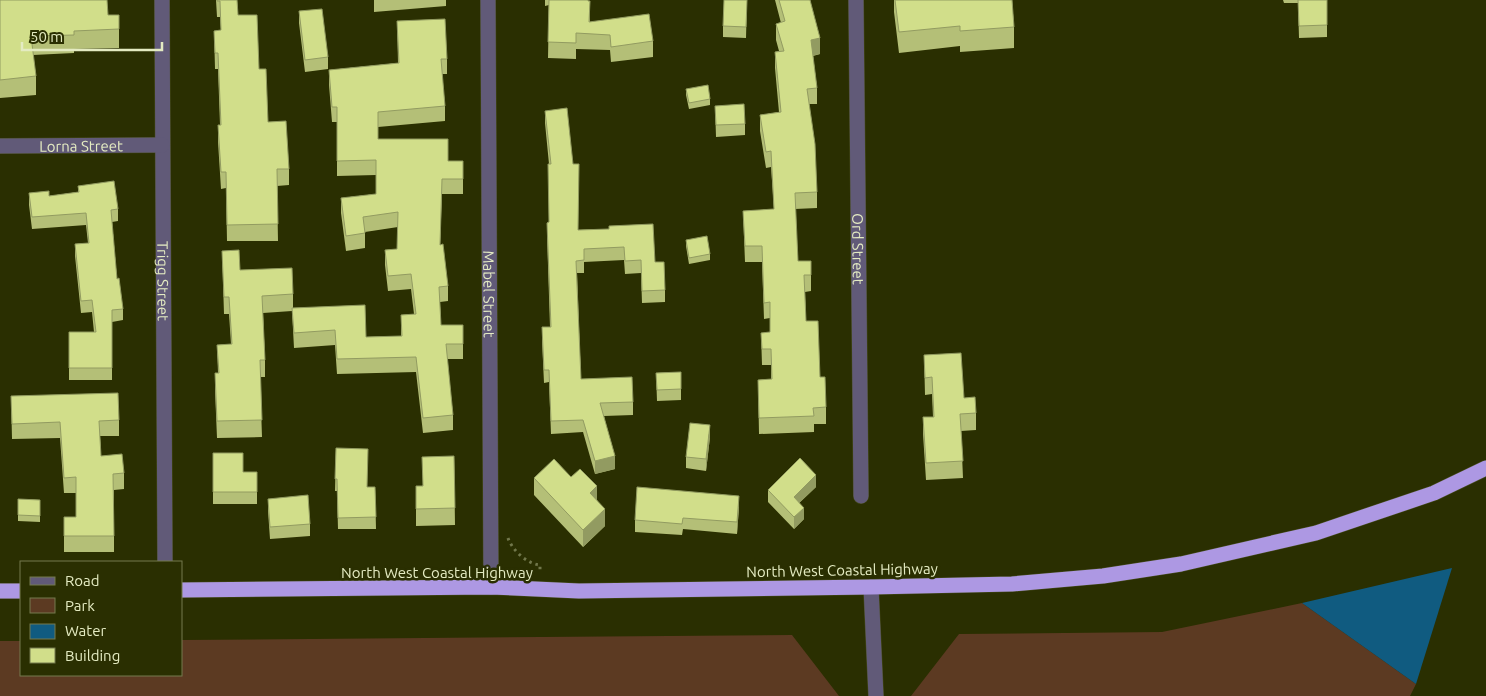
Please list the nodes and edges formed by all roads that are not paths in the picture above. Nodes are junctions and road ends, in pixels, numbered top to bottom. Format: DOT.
graph roads {
  1 [pos="162,0"];
  2 [pos="488,0"];
  3 [pos="856,0"];
  4 [pos="162,145"];
  5 [pos="0,146"];
  6 [pos="1486,468"];
  7 [pos="861,496"];
  8 [pos="165,561"];
  9 [pos="491,587"];
  10 [pos="871,587"];
  11 [pos="182,590"];
  12 [pos="0,591"];
  13 [pos="20,591"];
  14 [pos="876,696"];
  1 -- 4 [label="street, Trigg Street"];
  2 -- 9 [label="street, Mabel Street"];
  3 -- 7 [label="street, Ord Street"];
  4 -- 5 [label="street, Lorna Street"];
  4 -- 8 [label="street, Trigg Street"];
  6 -- 10 [label="highway, North West Coastal Highway"];
  9 -- 10 [label="highway, North West Coastal Highway"];
  9 -- 11 [label="highway, North West Coastal Highway"];
  10 -- 14 [label="street"];
  12 -- 13 [label="highway"];
}
